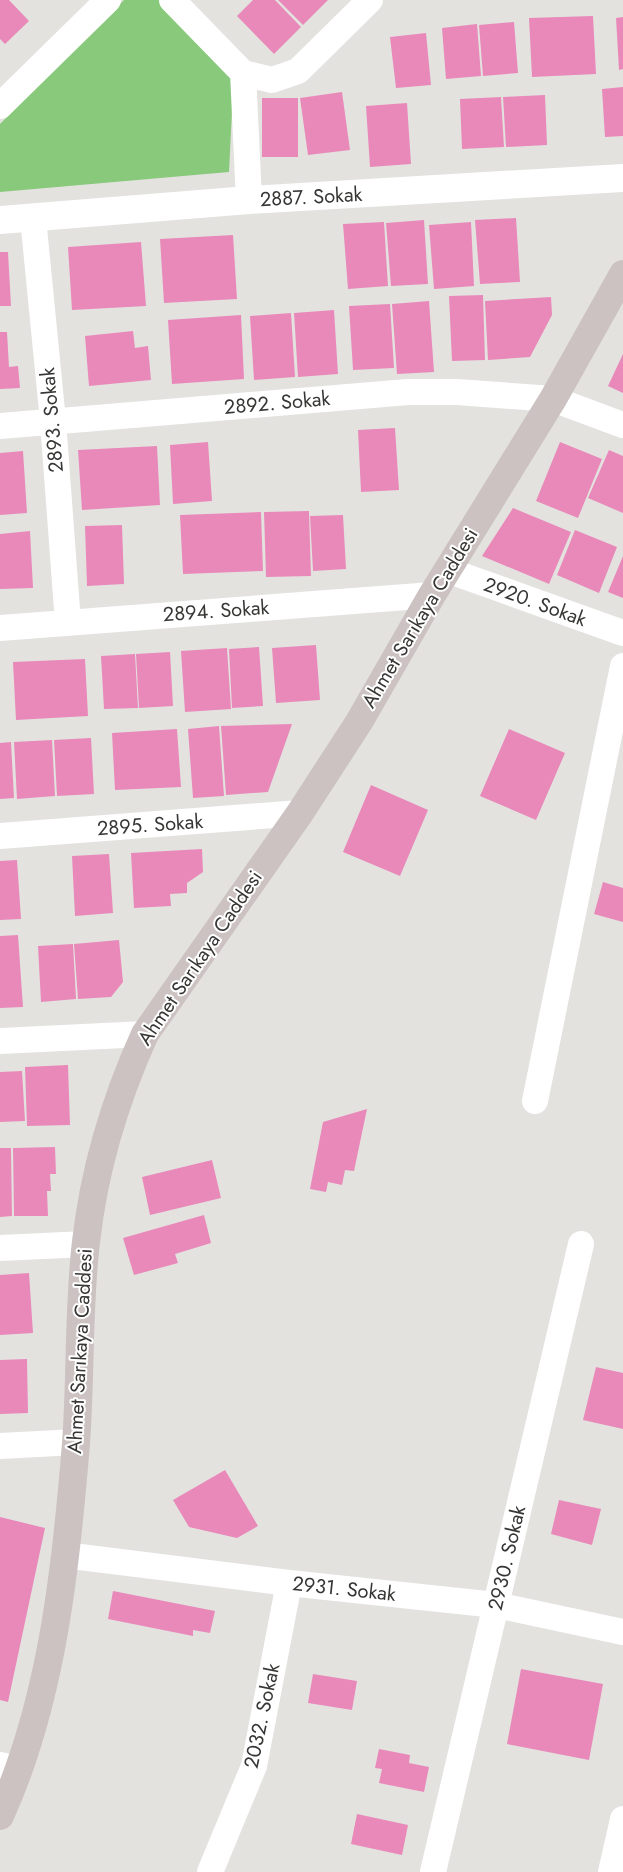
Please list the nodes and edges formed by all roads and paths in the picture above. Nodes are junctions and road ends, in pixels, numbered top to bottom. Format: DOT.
graph roads {
  1 [pos="108,0"];
  2 [pos="172,0"];
  3 [pos="370,0"];
  4 [pos="243,73"];
  5 [pos="0,106"];
  6 [pos="623,178"];
  7 [pos="249,200"];
  8 [pos="33,218"];
  9 [pos="0,220"];
  10 [pos="623,274"];
  11 [pos="554,399"];
  12 [pos="53,421"];
  13 [pos="623,425"];
  14 [pos="0,426"];
  15 [pos="447,570"];
  16 [pos="432,595"];
  17 [pos="68,623"];
  18 [pos="0,628"];
  19 [pos="623,633"];
  20 [pos="623,666"];
  21 [pos="300,813"];
  22 [pos="0,836"];
  23 [pos="145,1034"];
  24 [pos="0,1041"];
  25 [pos="535,1100"];
  26 [pos="86,1244"];
  27 [pos="581,1244"];
  28 [pos="0,1248"];
  29 [pos="76,1442"];
  30 [pos="0,1446"];
  31 [pos="64,1555"];
  32 [pos="289,1583"];
  33 [pos="496,1605"];
  34 [pos="623,1632"];
  35 [pos="9,1767"];
  36 [pos="0,1816"];
  37 [pos="623,1819"];
  38 [pos="210,1872"];
  39 [pos="433,1872"];
  40 [pos="611,1872"];
  1 -- 5 [label="street"];
  2 -- 4 [label="street"];
  3 -- 4 [label="street"];
  4 -- 7 [label="street"];
  6 -- 7 [label="street, 2887. Sokak"];
  7 -- 8 [label="street, 2887. Sokak"];
  8 -- 9 [label="street, 2887. Sokak"];
  8 -- 12 [label="street, 2893. Sokak"];
  10 -- 11 [label="main road, Ahmet Sarıkaya Caddesi"];
  11 -- 12 [label="street, 2892. Sokak"];
  11 -- 13 [label="street, 2892. Sokak"];
  11 -- 15 [label="main road, Ahmet Sarıkaya Caddesi"];
  12 -- 14 [label="street, 2892. Sokak"];
  12 -- 17 [label="street, 2893. Sokak"];
  15 -- 16 [label="main road, Ahmet Sarıkaya Caddesi"];
  15 -- 19 [label="street, 2920. Sokak"];
  16 -- 17 [label="street, 2894. Sokak"];
  16 -- 21 [label="main road, Ahmet Sarıkaya Caddesi"];
  17 -- 18 [label="street, 2894. Sokak"];
  20 -- 25 [label="street"];
  21 -- 22 [label="street, 2895. Sokak"];
  21 -- 23 [label="main road, Ahmet Sarıkaya Caddesi"];
  23 -- 24 [label="street"];
  23 -- 26 [label="main road, Ahmet Sarıkaya Caddesi"];
  26 -- 28 [label="street"];
  26 -- 29 [label="main road, Ahmet Sarıkaya Caddesi"];
  27 -- 33 [label="street, 2930. Sokak"];
  29 -- 30 [label="street"];
  29 -- 31 [label="main road, Ahmet Sarıkaya Caddesi"];
  31 -- 32 [label="street, 2931. Sokak"];
  31 -- 35 [label="main road, Ahmet Sarıkaya Caddesi"];
  32 -- 33 [label="street, 2931. Sokak"];
  32 -- 38 [label="street, 2032. Sokak"];
  33 -- 34 [label="street, 2931. Sokak"];
  33 -- 39 [label="street, 2930. Sokak"];
  35 -- 36 [label="main road, Ahmet Sarıkaya Caddesi"];
  37 -- 40 [label="street"];
}
